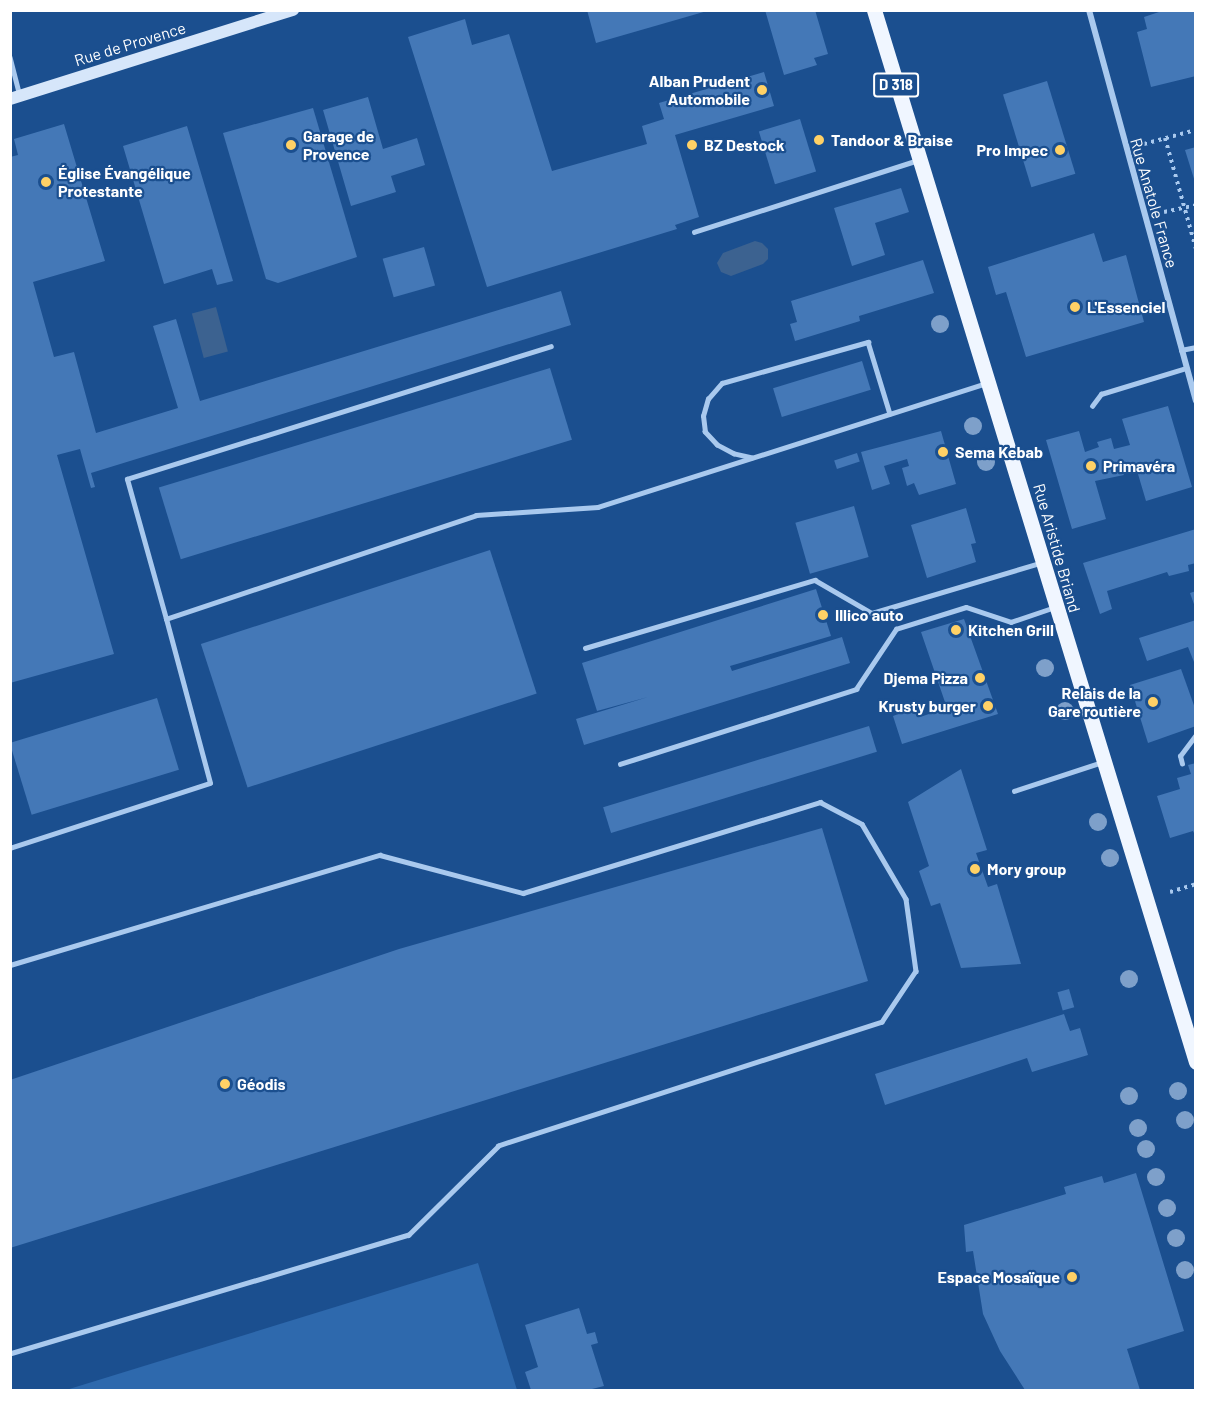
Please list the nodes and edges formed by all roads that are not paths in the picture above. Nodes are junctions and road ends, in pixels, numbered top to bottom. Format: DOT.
graph roads {
  1 [pos="293,10"];
  2 [pos="874,10"];
  3 [pos="1089,10"];
  4 [pos="10,57"];
  5 [pos="15,97"];
  6 [pos="918,160"];
  7 [pos="694,232"];
  8 [pos="552,346"];
  9 [pos="1196,347"];
  10 [pos="1181,350"];
  11 [pos="1186,368"];
  12 [pos="989,382"];
  13 [pos="1196,402"];
  14 [pos="1092,406"];
  15 [pos="890,414"];
  16 [pos="752,458"];
  17 [pos="1042,562"];
  18 [pos="1055,607"];
  19 [pos="166,619"];
  20 [pos="585,648"];
  21 [pos="1196,735"];
  22 [pos="1104,762"];
  23 [pos="620,764"];
  24 [pos="1182,764"];
  25 [pos="1014,791"];
  26 [pos="10,848"];
  27 [pos="10,965"];
  28 [pos="1194,1054"];
  29 [pos="10,1354"];
  1 -- 5 [label="main road, Rue de Provence"];
  2 -- 6 [label="main road, Rue Aristide Briand / D 318"];
  3 -- 10 [label="street, Rue Anatole France"];
  4 -- 5 [label="lane"];
  6 -- 7 [label="lane"];
  6 -- 12 [label="main road, Rue Aristide Briand / D 318"];
  8 -- 19 [label="lane"];
  9 -- 10 [label="lane"];
  10 -- 11 [label="street, Rue Anatole France"];
  11 -- 13 [label="street, Rue Anatole France"];
  11 -- 14 [label="lane"];
  12 -- 15 [label="lane"];
  12 -- 17 [label="main road, Rue Aristide Briand / D 318"];
  15 -- 16 [label="lane"];
  15 -- 16 [label="lane"];
  16 -- 19 [label="lane"];
  17 -- 18 [label="main road, Rue Aristide Briand / D 318"];
  17 -- 20 [label="lane"];
  18 -- 22 [label="main road, Rue Aristide Briand / D 318"];
  18 -- 23 [label="lane"];
  19 -- 26 [label="lane"];
  21 -- 24 [label="lane"];
  22 -- 25 [label="lane"];
  22 -- 28 [label="main road, Rue Aristide Briand / D 318"];
  27 -- 29 [label="lane"];
}
